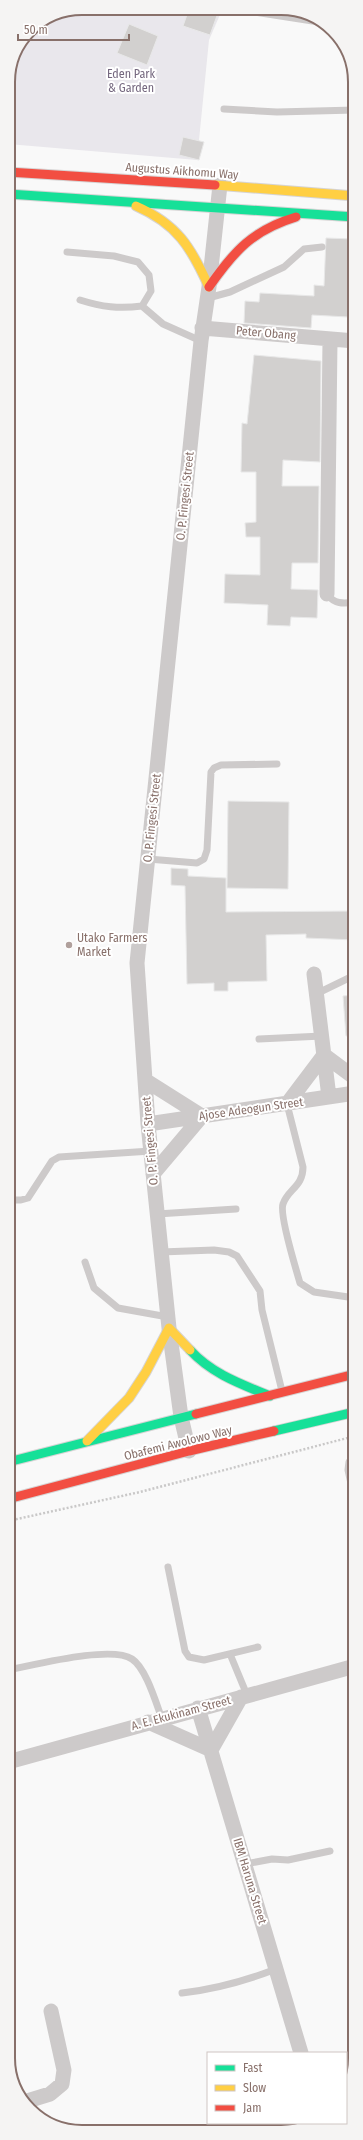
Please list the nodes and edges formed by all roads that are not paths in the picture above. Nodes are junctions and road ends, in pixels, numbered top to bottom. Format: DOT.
graph roads {
  1 [pos="273,15"];
  2 [pos="307,20"];
  3 [pos="224,109"];
  4 [pos="348,110"];
  5 [pos="15,172"];
  6 [pos="220,185"];
  7 [pos="15,194"];
  8 [pos="348,195"];
  9 [pos="123,201"];
  10 [pos="218,207"];
  11 [pos="310,214"];
  12 [pos="348,217"];
  13 [pos="322,247"];
  14 [pos="68,252"];
  15 [pos="208,292"];
  16 [pos="80,300"];
  17 [pos="142,306"];
  18 [pos="202,334"];
  19 [pos="330,340"];
  20 [pos="348,341"];
  21 [pos="327,594"];
  22 [pos="348,602"];
  23 [pos="277,764"];
  24 [pos="148,859"];
  25 [pos="314,974"];
  26 [pos="348,978"];
  27 [pos="316,994"];
  28 [pos="322,1036"];
  29 [pos="259,1039"];
  30 [pos="324,1055"];
  31 [pos="348,1073"];
  32 [pos="145,1080"];
  33 [pos="348,1094"];
  34 [pos="330,1097"];
  35 [pos="287,1104"];
  36 [pos="202,1116"];
  37 [pos="148,1124"];
  38 [pos="151,1151"];
  39 [pos="153,1174"];
  40 [pos="15,1200"];
  41 [pos="236,1209"];
  42 [pos="157,1214"];
  43 [pos="161,1252"];
  44 [pos="84,1262"];
  45 [pos="348,1297"];
  46 [pos="168,1323"];
  47 [pos="348,1376"];
  48 [pos="282,1392"];
  49 [pos="270,1396"];
  50 [pos="348,1414"];
  51 [pos="181,1417"];
  52 [pos="87,1441"];
  53 [pos="189,1452"];
  54 [pos="15,1460"];
  55 [pos="15,1497"];
  56 [pos="168,1567"];
  57 [pos="258,1647"];
  58 [pos="230,1654"];
  59 [pos="15,1669"];
  60 [pos="348,1669"];
  61 [pos="244,1696"];
  62 [pos="198,1708"];
  63 [pos="155,1721"];
  64 [pos="211,1750"];
  65 [pos="15,1760"];
  66 [pos="330,1851"];
  67 [pos="244,1864"];
  68 [pos="276,1969"];
  69 [pos="182,1993"];
  70 [pos="51,2011"];
  71 [pos="301,2052"];
  72 [pos="30,2100"];
  1 -- 2 [label="lane"];
  3 -- 4 [label="lane"];
  5 -- 6 [label="main road, Augustus Aikhomu Way"];
  6 -- 8 [label="main road, Augustus Aikhomu Way"];
  6 -- 10 [label="street, O. P. Fingesi Street"];
  7 -- 9 [label="main road"];
  9 -- 10 [label="main road"];
  9 -- 15 [label="main road"];
  10 -- 11 [label="main road"];
  10 -- 15 [label="street, O. P. Fingesi Street"];
  11 -- 12 [label="main road"];
  11 -- 15 [label="main road"];
  13 -- 15 [label="lane"];
  14 -- 17 [label="lane"];
  15 -- 18 [label="street, O. P. Fingesi Street"];
  16 -- 17 [label="lane"];
  17 -- 18 [label="lane"];
  18 -- 19 [label="street, Peter Obang"];
  18 -- 24 [label="street, O. P. Fingesi Street"];
  19 -- 20 [label="street, Peter Obang"];
  19 -- 21 [label="street"];
  21 -- 22 [label="lane"];
  23 -- 24 [label="lane"];
  24 -- 32 [label="street, O. P. Fingesi Street"];
  25 -- 27 [label="street"];
  26 -- 27 [label="lane"];
  27 -- 28 [label="street"];
  28 -- 29 [label="lane"];
  28 -- 30 [label="street"];
  30 -- 31 [label="street"];
  30 -- 34 [label="street"];
  30 -- 35 [label="street"];
  32 -- 36 [label="street"];
  32 -- 37 [label="street, O. P. Fingesi Street"];
  33 -- 34 [label="street, Ajose Adeogun Street"];
  34 -- 35 [label="street, Ajose Adeogun Street"];
  35 -- 36 [label="street, Ajose Adeogun Street"];
  35 -- 45 [label="lane"];
  36 -- 37 [label="street, Ajose Adeogun Street"];
  36 -- 39 [label="street"];
  37 -- 38 [label="street, O. P. Fingesi Street"];
  38 -- 39 [label="street, O. P. Fingesi Street"];
  38 -- 40 [label="lane"];
  39 -- 42 [label="street, O. P. Fingesi Street"];
  41 -- 42 [label="lane"];
  42 -- 43 [label="street, O. P. Fingesi Street"];
  43 -- 46 [label="street, O. P. Fingesi Street"];
  43 -- 48 [label="lane"];
  44 -- 46 [label="lane"];
  46 -- 49 [label="main road"];
  46 -- 51 [label="street, O. P. Fingesi Street"];
  46 -- 52 [label="main road"];
  47 -- 48 [label="main road, Obafemi Awolowo Way"];
  48 -- 49 [label="main road, Obafemi Awolowo Way"];
  49 -- 51 [label="main road, Obafemi Awolowo Way"];
  50 -- 53 [label="main road, Obafemi Awolowo Way"];
  51 -- 52 [label="main road, Obafemi Awolowo Way"];
  51 -- 53 [label="street, O. P. Fingesi Street"];
  52 -- 54 [label="main road, Obafemi Awolowo Way"];
  53 -- 55 [label="main road, Obafemi Awolowo Way"];
  56 -- 58 [label="lane"];
  57 -- 58 [label="lane"];
  58 -- 61 [label="lane"];
  59 -- 63 [label="lane"];
  60 -- 61 [label="street, A. E. Ekukinam Street"];
  61 -- 62 [label="street, A. E. Ekukinam Street"];
  61 -- 64 [label="street"];
  62 -- 63 [label="street, A. E. Ekukinam Street"];
  62 -- 64 [label="street, IBM Haruna Street"];
  63 -- 64 [label="street"];
  63 -- 65 [label="street, A. E. Ekukinam Street"];
  64 -- 67 [label="street, IBM Haruna Street"];
  66 -- 67 [label="lane"];
  67 -- 68 [label="street, IBM Haruna Street"];
  68 -- 69 [label="lane"];
  68 -- 71 [label="street, IBM Haruna Street"];
  70 -- 72 [label="street"];
}
